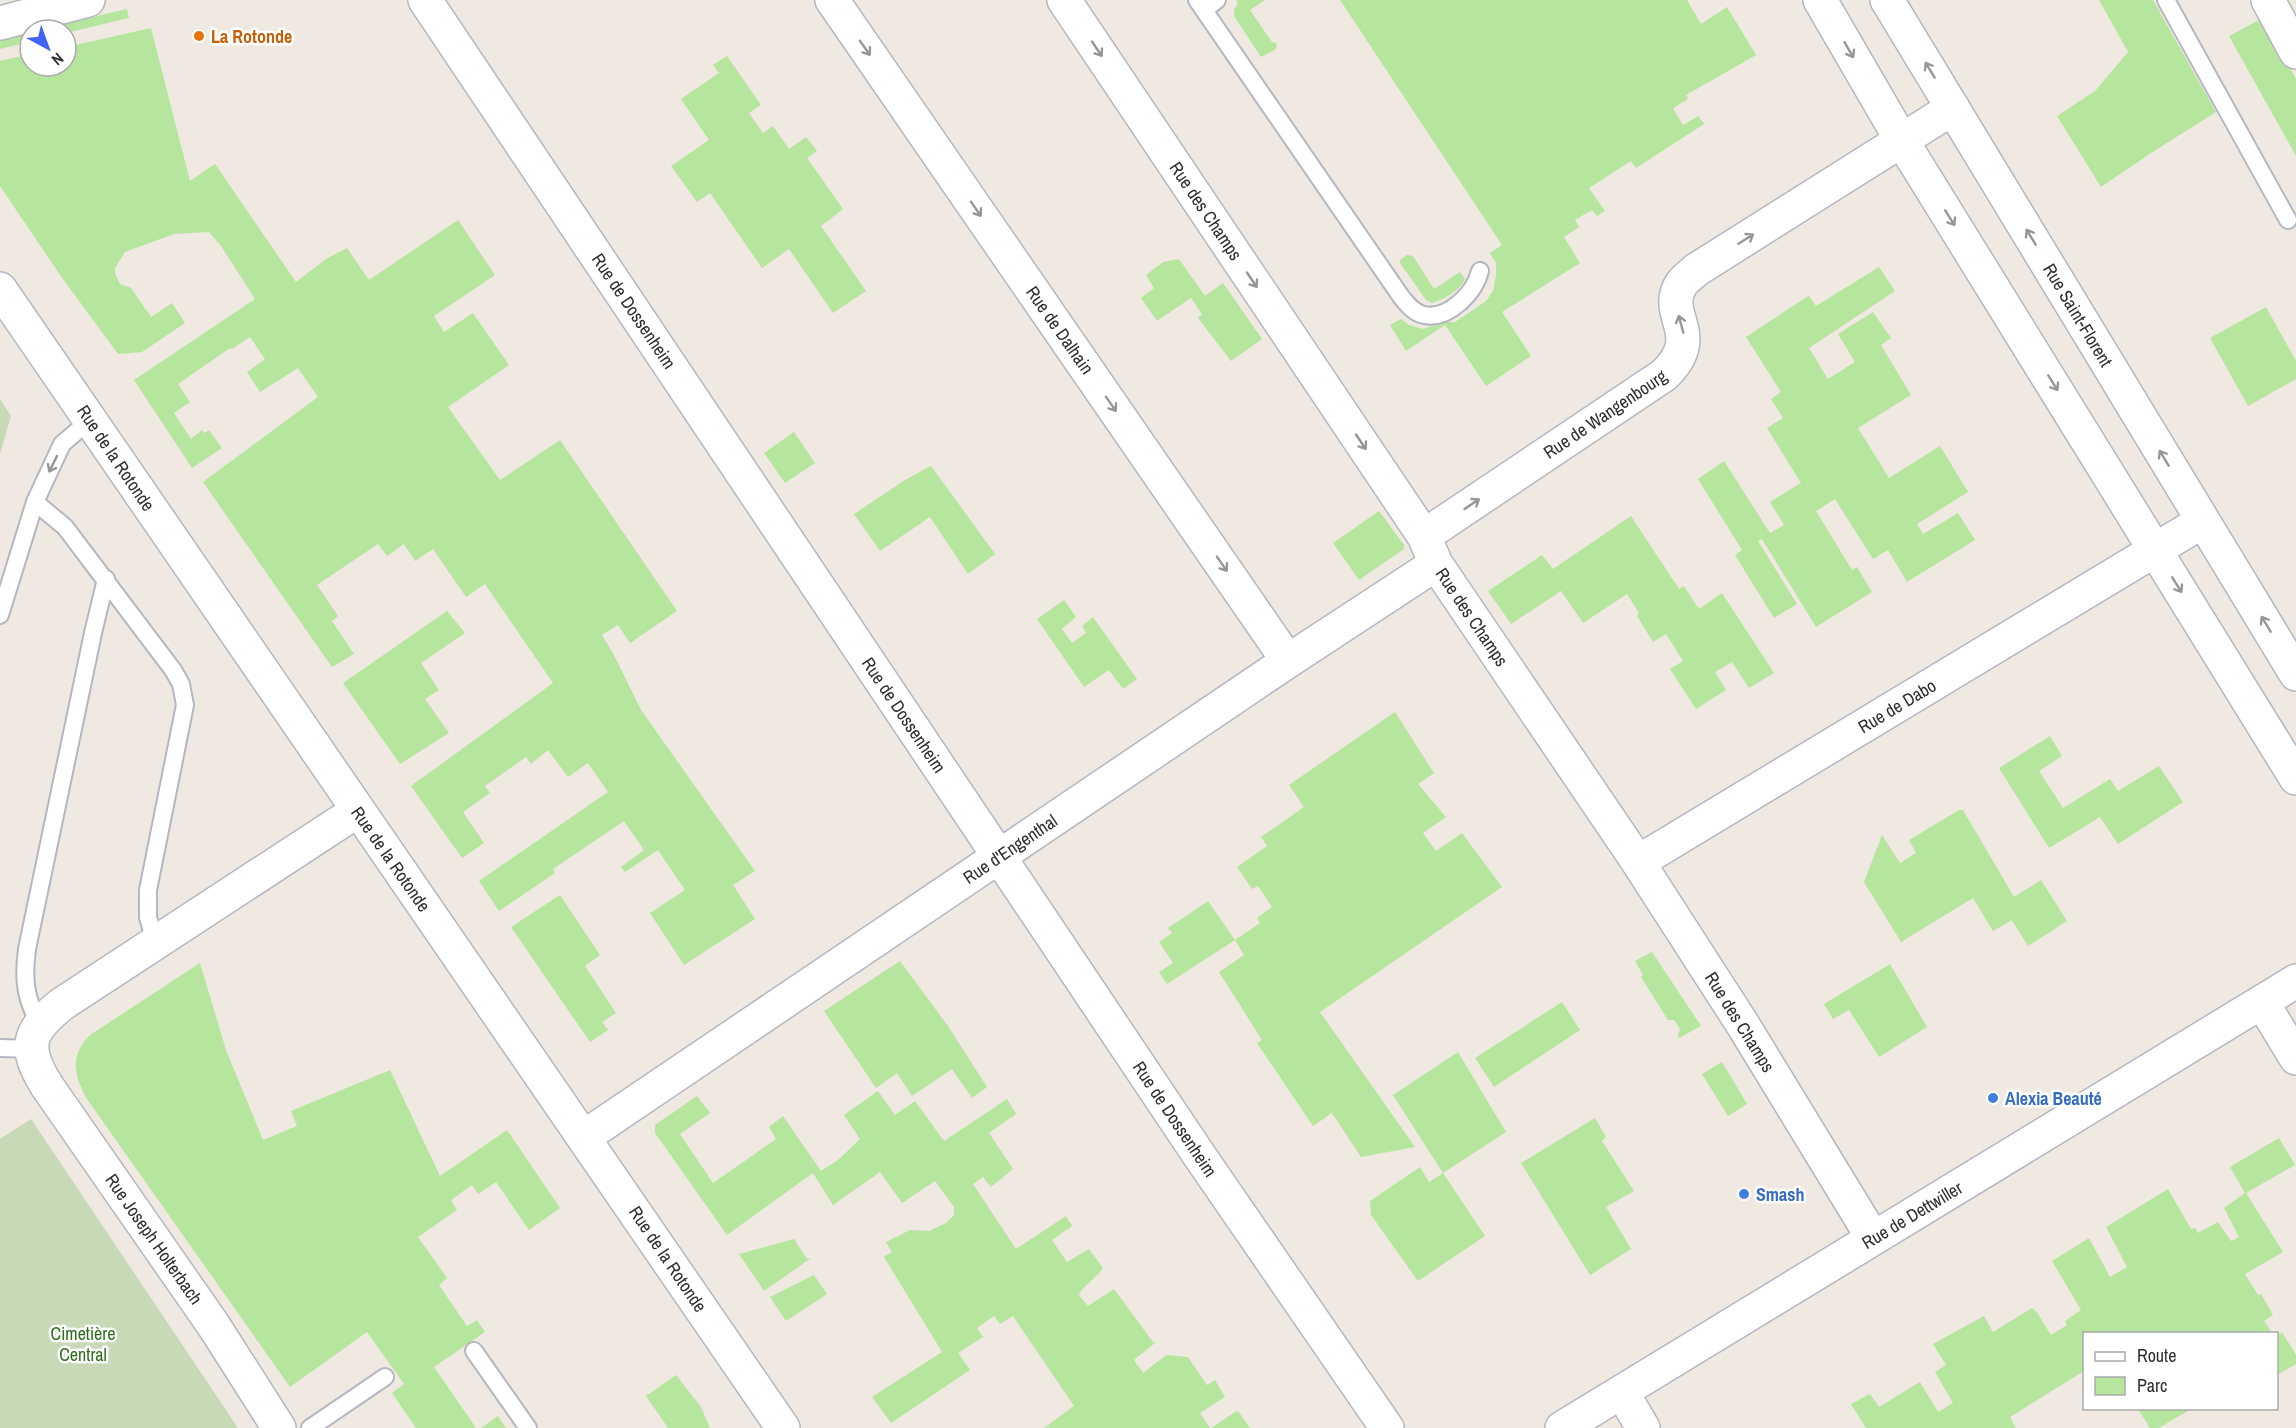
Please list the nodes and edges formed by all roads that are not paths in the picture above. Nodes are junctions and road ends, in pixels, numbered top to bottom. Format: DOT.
graph roads {
  1 [pos="88,0"];
  2 [pos="425,0"];
  3 [pos="832,0"];
  4 [pos="1064,0"];
  5 [pos="1820,0"];
  6 [pos="1887,0"];
  7 [pos="2166,0"];
  8 [pos="2268,0"];
  9 [pos="1206,3"];
  10 [pos="0,23"];
  11 [pos="2296,52"];
  12 [pos="1953,108"];
  13 [pos="1902,141"];
  14 [pos="2288,220"];
  15 [pos="1480,271"];
  16 [pos="0,289"];
  17 [pos="90,420"];
  18 [pos="35,502"];
  19 [pos="2203,521"];
  20 [pos="2155,549"];
  21 [pos="1430,550"];
  22 [pos="106,579"];
  23 [pos="0,615"];
  24 [pos="1288,661"];
  25 [pos="2296,674"];
  26 [pos="2296,778"];
  27 [pos="357,811"];
  28 [pos="999,857"];
  29 [pos="1638,862"];
  30 [pos="155,942"];
  31 [pos="2296,981"];
  32 [pos="2262,1002"];
  33 [pos="24,1041"];
  34 [pos="2296,1058"];
  35 [pos="584,1137"];
  36 [pos="1873,1238"];
  37 [pos="474,1351"];
  38 [pos="385,1377"];
  39 [pos="1622,1392"];
  40 [pos="279,1428"];
  41 [pos="310,1428"];
  42 [pos="528,1428"];
  43 [pos="783,1428"];
  44 [pos="1387,1428"];
  45 [pos="1562,1428"];
  46 [pos="1643,1428"];
  1 -- 10 [label="street"];
  2 -- 28 [label="street, Rue de Dossenheim"];
  3 -- 24 [label="street, Rue de Dalhain, one-way"];
  4 -- 21 [label="street, Rue des Champs, one-way"];
  5 -- 13 [label="street, one-way"];
  12 -- 6 [label="street, Rue Saint-Florent, one-way"];
  7 -- 14 [label="lane"];
  8 -- 11 [label="street"];
  9 -- 15 [label="lane"];
  12 -- 13 [label="street"];
  19 -- 12 [label="street, Rue Saint-Florent, one-way"];
  13 -- 20 [label="street, one-way"];
  21 -- 13 [label="street, Rue de Wangenbourg, one-way"];
  16 -- 17 [label="street, Rue de la Rotonde"];
  17 -- 18 [label="lane, one-way"];
  17 -- 27 [label="street, Rue de la Rotonde"];
  18 -- 22 [label="lane"];
  18 -- 23 [label="lane"];
  19 -- 20 [label="street"];
  25 -- 19 [label="street, Rue Saint-Florent, one-way"];
  20 -- 26 [label="street, one-way"];
  20 -- 29 [label="street, Rue de Dabo"];
  21 -- 24 [label="street, Rue d'Engenthal"];
  21 -- 29 [label="street, Rue des Champs"];
  22 -- 30 [label="lane"];
  22 -- 33 [label="lane"];
  24 -- 28 [label="street, Rue d'Engenthal"];
  27 -- 30 [label="street"];
  27 -- 35 [label="street, Rue de la Rotonde"];
  28 -- 35 [label="street, Rue d'Engenthal"];
  28 -- 44 [label="street, Rue de Dossenheim"];
  29 -- 36 [label="street, Rue des Champs"];
  30 -- 33 [label="street"];
  31 -- 32 [label="street, Rue de Dettwiller"];
  32 -- 34 [label="street"];
  32 -- 36 [label="street, Rue de Dettwiller"];
  33 -- 40 [label="street, Rue Joseph Holterbach"];
  35 -- 43 [label="street, Rue de la Rotonde"];
  36 -- 39 [label="street, Rue de Dettwiller"];
  37 -- 42 [label="lane"];
  38 -- 41 [label="lane"];
  39 -- 45 [label="street, Rue de Dettwiller"];
  39 -- 46 [label="street"];
}
